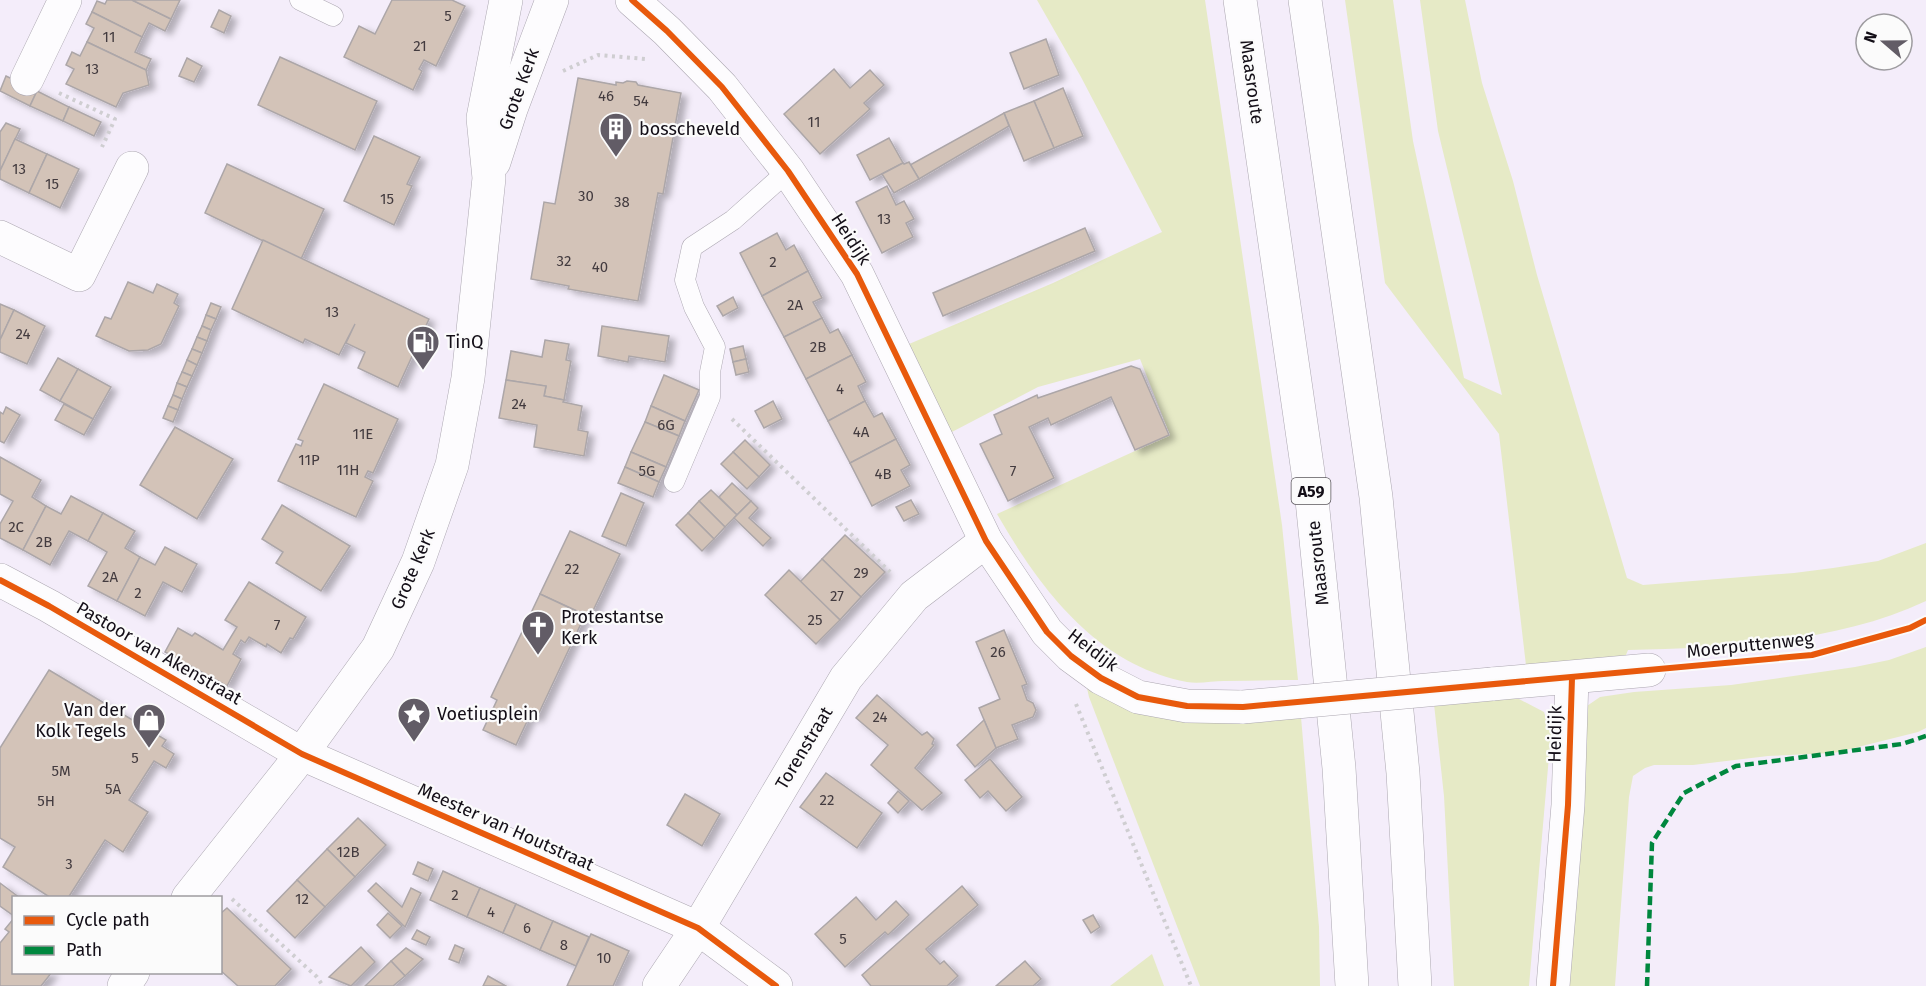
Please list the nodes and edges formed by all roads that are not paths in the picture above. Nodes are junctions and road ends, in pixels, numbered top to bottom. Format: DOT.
graph roads {
  1 [pos="64,0"];
  2 [pos="300,0"];
  3 [pos="507,0"];
  4 [pos="552,0"];
  5 [pos="632,0"];
  6 [pos="1240,0"];
  7 [pos="1305,0"];
  8 [pos="333,16"];
  9 [pos="27,79"];
  10 [pos="132,168"];
  11 [pos="788,171"];
  12 [pos="489,178"];
  13 [pos="0,237"];
  14 [pos="674,482"];
  15 [pos="986,541"];
  16 [pos="0,580"];
  17 [pos="1648,670"];
  18 [pos="1572,678"];
  19 [pos="302,754"];
  20 [pos="196,886"];
  21 [pos="698,928"];
  22 [pos="659,986"];
  23 [pos="776,986"];
  24 [pos="1352,986"];
  25 [pos="1415,986"];
  26 [pos="1553,986"];
  1 -- 9 [label="main road"];
  2 -- 8 [label="lane"];
  3 -- 12 [label="main road, Grote Kerk"];
  4 -- 12 [label="main road, Grote Kerk"];
  5 -- 11 [label="main road, Heidijk"];
  6 -- 24 [label="main road, Maasroute / A59"];
  7 -- 25 [label="main road"];
  10 -- 13 [label="main road"];
  11 -- 14 [label="lane"];
  11 -- 15 [label="main road, Heidijk"];
  12 -- 19 [label="main road, Grote Kerk"];
  15 -- 18 [label="main road, Heidijk, bridge"];
  15 -- 21 [label="main road, Torenstraat"];
  16 -- 19 [label="main road, Pastoor van Akenstraat"];
  17 -- 18 [label="main road"];
  18 -- 26 [label="main road, Heidijk"];
  19 -- 20 [label="main road, Grote Kerk"];
  19 -- 21 [label="main road, Meester van Houtstraat"];
  21 -- 22 [label="main road, Torenstraat"];
  21 -- 23 [label="main road, Meester van Houtstraat"];
}
